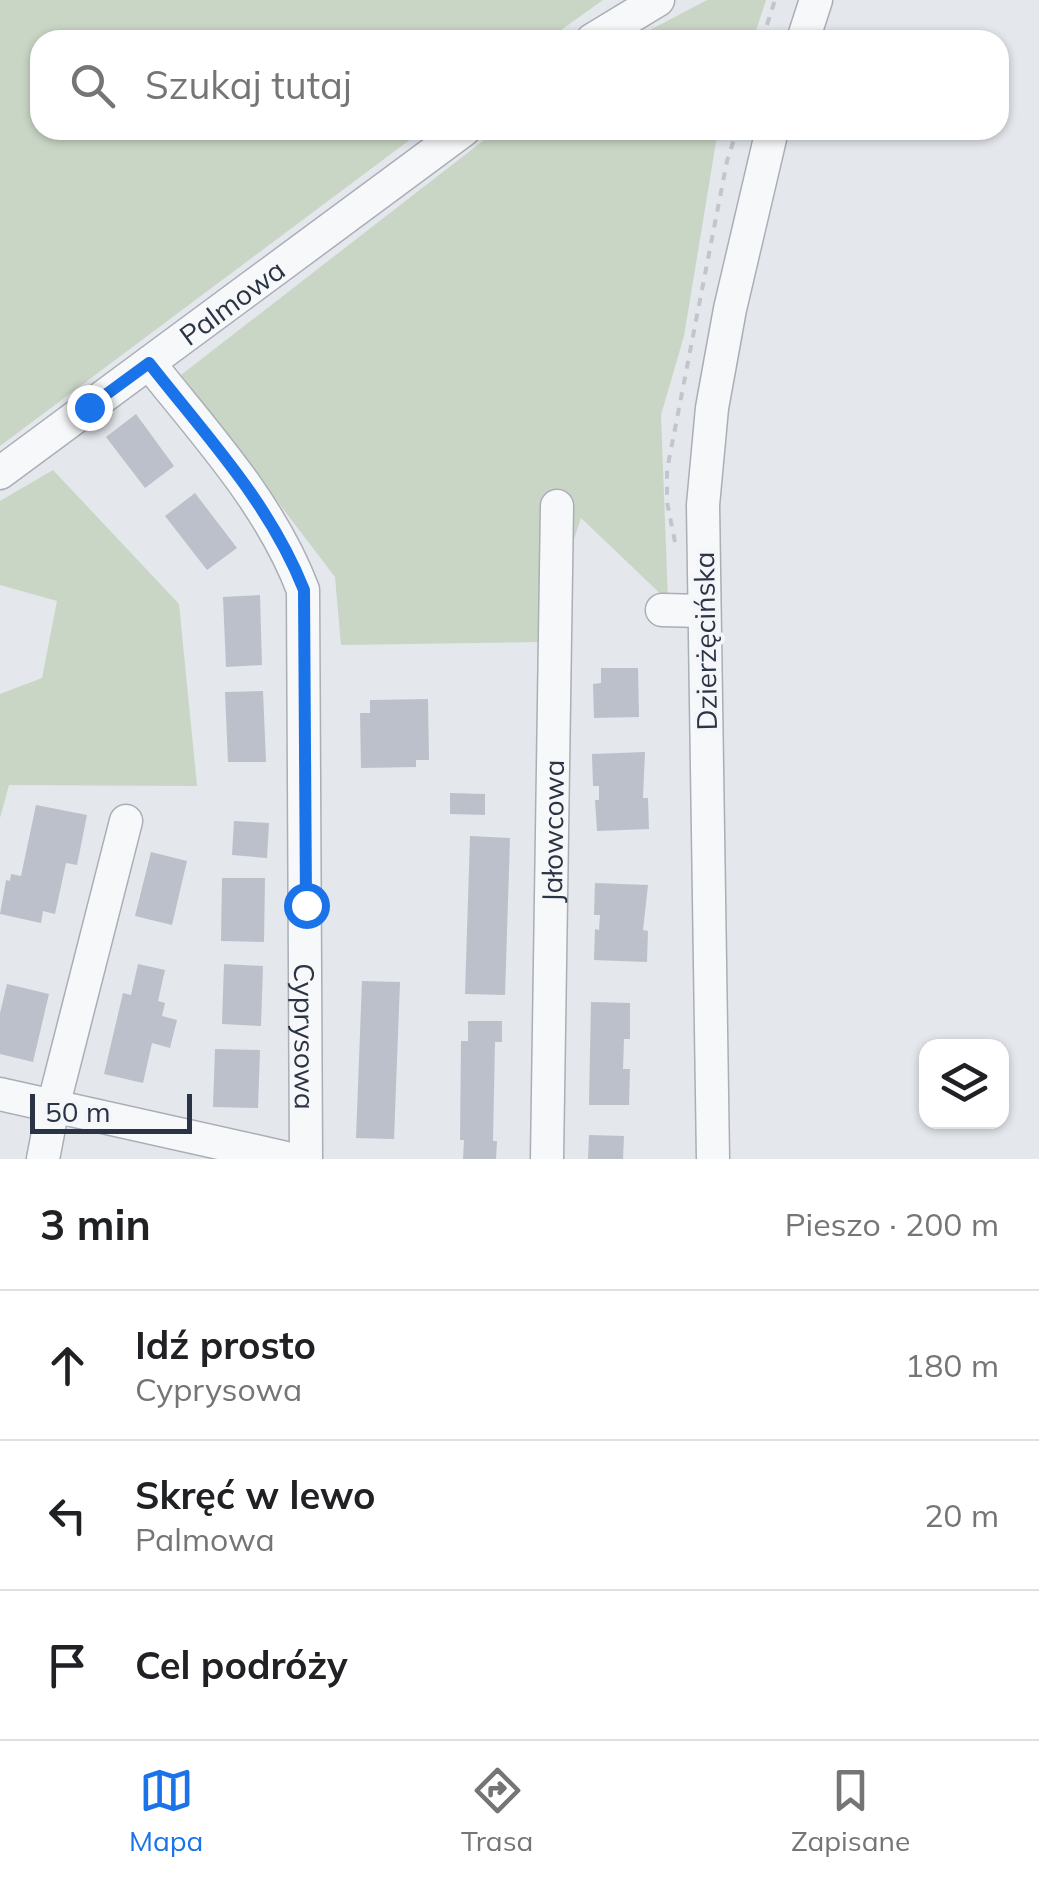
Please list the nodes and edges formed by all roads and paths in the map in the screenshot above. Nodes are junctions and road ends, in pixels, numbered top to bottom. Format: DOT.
graph roads {
  1 [pos="658,0"];
  2 [pos="775,0"];
  3 [pos="816,0"];
  4 [pos="608,30"];
  5 [pos="765,30"];
  6 [pos="806,30"];
  7 [pos="450,140"];
  8 [pos="770,140"];
  9 [pos="149,363"];
  10 [pos="0,473"];
  11 [pos="558,506"];
  12 [pos="662,610"];
  13 [pos="704,611"];
  14 [pos="126,820"];
  15 [pos="0,1094"];
  16 [pos="53,1108"];
  17 [pos="44,1159"];
  18 [pos="292,1159"];
  19 [pos="306,1159"];
  20 [pos="546,1159"];
  21 [pos="713,1159"];
  1 -- 4 [label="street"];
  2 -- 5 [label="path"];
  3 -- 6 [label="street"];
  7 -- 9 [label="street, Palmowa"];
  8 -- 13 [label="street, Dzierżęcińska"];
  9 -- 10 [label="street, Palmowa"];
  9 -- 19 [label="street, Cyprysowa"];
  11 -- 20 [label="street, Jałowcowa"];
  12 -- 13 [label="street"];
  13 -- 21 [label="street, Dzierżęcińska"];
  14 -- 16 [label="street"];
  15 -- 16 [label="street"];
  16 -- 17 [label="street"];
  16 -- 18 [label="street"];
}
